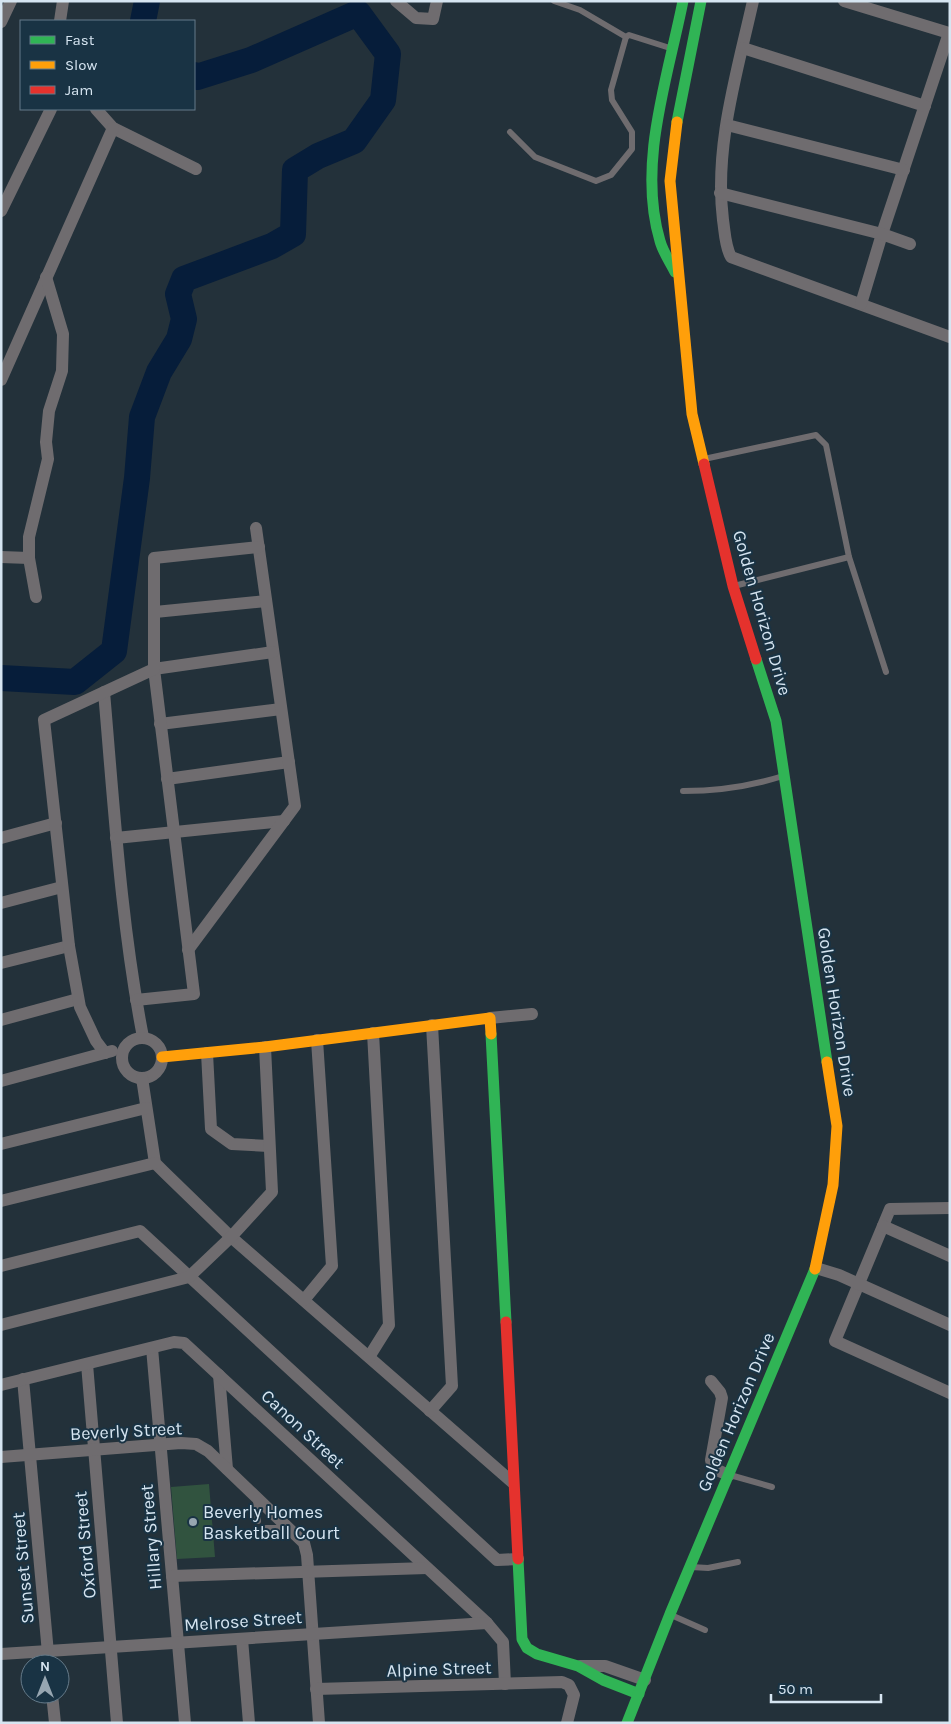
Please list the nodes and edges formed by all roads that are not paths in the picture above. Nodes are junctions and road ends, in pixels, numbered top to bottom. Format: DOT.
graph roads {
  1 [pos="11,1"];
  2 [pos="63,1"];
  3 [pos="396,1"];
  4 [pos="437,1"];
  5 [pos="554,1"];
  6 [pos="683,1"];
  7 [pos="701,1"];
  8 [pos="753,1"];
  9 [pos="844,1"];
  10 [pos="878,6"];
  11 [pos="60,20"];
  12 [pos="1,22"];
  13 [pos="626,37"];
  14 [pos="743,48"];
  15 [pos="674,49"];
  16 [pos="691,54"];
  17 [pos="925,106"];
  18 [pos="51,110"];
  19 [pos="97,110"];
  20 [pos="727,124"];
  21 [pos="113,128"];
  22 [pos="510,132"];
  23 [pos="196,168"];
  24 [pos="904,170"];
  25 [pos="720,193"];
  26 [pos="1,212"];
  27 [pos="882,234"];
  28 [pos="910,244"];
  29 [pos="46,277"];
  30 [pos="680,281"];
  31 [pos="862,304"];
  32 [pos="950,337"];
  33 [pos="1,380"];
  34 [pos="703,460"];
  35 [pos="256,528"];
  36 [pos="259,547"];
  37 [pos="849,556"];
  38 [pos="1,557"];
  39 [pos="29,558"];
  40 [pos="733,586"];
  41 [pos="36,597"];
  42 [pos="266,601"];
  43 [pos="155,612"];
  44 [pos="273,652"];
  45 [pos="154,669"];
  46 [pos="886,672"];
  47 [pos="104,692"];
  48 [pos="282,709"];
  49 [pos="160,724"];
  50 [pos="289,762"];
  51 [pos="784,776"];
  52 [pos="167,779"];
  53 [pos="683,791"];
  54 [pos="284,821"];
  55 [pos="56,823"];
  56 [pos="174,832"];
  57 [pos="1,838"];
  58 [pos="116,838"];
  59 [pos="62,887"];
  60 [pos="1,903"];
  61 [pos="69,946"];
  62 [pos="188,950"];
  63 [pos="1,963"];
  64 [pos="78,999"];
  65 [pos="136,1000"];
  66 [pos="532,1014"];
  67 [pos="490,1018"];
  68 [pos="1,1020"];
  69 [pos="432,1025"];
  70 [pos="373,1033"];
  71 [pos="143,1037"];
  72 [pos="317,1040"];
  73 [pos="265,1047"];
  74 [pos="124,1048"];
  75 [pos="106,1052"];
  76 [pos="206,1053"];
  77 [pos="162,1057"];
  78 [pos="142,1078"];
  79 [pos="1,1081"];
  80 [pos="146,1108"];
  81 [pos="1,1144"];
  82 [pos="269,1146"];
  83 [pos="156,1163"];
  84 [pos="1,1201"];
  85 [pos="950,1208"];
  86 [pos="883,1226"];
  87 [pos="231,1237"];
  88 [pos="950,1256"];
  89 [pos="1,1266"];
  90 [pos="816,1268"];
  91 [pos="189,1277"];
  92 [pos="859,1284"];
  93 [pos="304,1300"];
  94 [pos="1,1325"];
  95 [pos="950,1325"];
  96 [pos="152,1348"];
  97 [pos="369,1357"];
  98 [pos="87,1364"];
  99 [pos="219,1375"];
  100 [pos="23,1380"];
  101 [pos="711,1381"];
  102 [pos="1,1385"];
  103 [pos="950,1393"];
  104 [pos="430,1411"];
  105 [pos="160,1445"];
  106 [pos="95,1450"];
  107 [pos="30,1454"];
  108 [pos="1,1457"];
  109 [pos="227,1470"];
  110 [pos="729,1475"];
  111 [pos="512,1482"];
  112 [pos="772,1487"];
  113 [pos="256,1496"];
  114 [pos="258,1521"];
  115 [pos="266,1528"];
  116 [pos="290,1529"];
  117 [pos="518,1560"];
  118 [pos="738,1562"];
  119 [pos="690,1567"];
  120 [pos="427,1568"];
  121 [pos="308,1572"];
  122 [pos="172,1576"];
  123 [pos="670,1614"];
  124 [pos="487,1623"];
  125 [pos="705,1630"];
  126 [pos="312,1634"];
  127 [pos="242,1639"];
  128 [pos="178,1643"];
  129 [pos="111,1647"];
  130 [pos="1,1654"];
  131 [pos="49,1654"];
  132 [pos="70,1654"];
  133 [pos="20,1656"];
  134 [pos="578,1666"];
  135 [pos="645,1680"];
  136 [pos="505,1684"];
  137 [pos="316,1689"];
  138 [pos="639,1694"];
  139 [pos="53,1704"];
  140 [pos="55,1723"];
  141 [pos="117,1723"];
  142 [pos="185,1723"];
  143 [pos="249,1723"];
  144 [pos="319,1723"];
  145 [pos="566,1723"];
  146 [pos="627,1723"];
  1 -- 12 [label="street"];
  2 -- 11 [label="street"];
  3 -- 4 [label="street"];
  5 -- 13 [label="lane"];
  6 -- 15 [label="street, Golden Horizon Drive"];
  7 -- 16 [label="street, Golden Horizon Drive"];
  8 -- 14 [label="street"];
  9 -- 10 [label="street"];
  10 -- 17 [label="street"];
  13 -- 15 [label="lane"];
  13 -- 22 [label="lane"];
  14 -- 17 [label="street"];
  14 -- 20 [label="street"];
  15 -- 16 [label="lane"];
  15 -- 30 [label="street, Golden Horizon Drive"];
  16 -- 30 [label="street, Golden Horizon Drive"];
  17 -- 24 [label="street"];
  18 -- 26 [label="street"];
  19 -- 21 [label="street"];
  20 -- 24 [label="street"];
  20 -- 25 [label="street"];
  21 -- 23 [label="street"];
  21 -- 29 [label="street"];
  24 -- 27 [label="street"];
  25 -- 27 [label="street"];
  25 -- 31 [label="street"];
  27 -- 28 [label="street"];
  27 -- 31 [label="street"];
  29 -- 33 [label="street"];
  29 -- 39 [label="street"];
  30 -- 34 [label="street, Golden Horizon Drive"];
  31 -- 32 [label="street"];
  34 -- 37 [label="lane"];
  34 -- 40 [label="street, Golden Horizon Drive"];
  35 -- 36 [label="street"];
  36 -- 42 [label="street"];
  36 -- 43 [label="street"];
  37 -- 40 [label="lane"];
  37 -- 46 [label="lane"];
  38 -- 39 [label="street"];
  39 -- 41 [label="street"];
  40 -- 51 [label="street, Golden Horizon Drive"];
  42 -- 43 [label="street"];
  42 -- 44 [label="street"];
  43 -- 45 [label="street"];
  44 -- 45 [label="street"];
  44 -- 48 [label="street"];
  45 -- 47 [label="street"];
  45 -- 49 [label="street"];
  47 -- 55 [label="street"];
  47 -- 58 [label="street"];
  48 -- 49 [label="street"];
  48 -- 50 [label="street"];
  49 -- 52 [label="street"];
  50 -- 52 [label="street"];
  50 -- 54 [label="street"];
  51 -- 53 [label="lane"];
  51 -- 90 [label="street, Golden Horizon Drive"];
  52 -- 56 [label="street"];
  54 -- 56 [label="street"];
  54 -- 62 [label="street"];
  55 -- 57 [label="street"];
  55 -- 59 [label="street"];
  56 -- 58 [label="street"];
  56 -- 62 [label="street"];
  58 -- 65 [label="street"];
  59 -- 60 [label="street"];
  59 -- 61 [label="street"];
  61 -- 63 [label="street"];
  61 -- 64 [label="street"];
  62 -- 65 [label="street"];
  64 -- 68 [label="street"];
  64 -- 75 [label="street"];
  65 -- 71 [label="street"];
  66 -- 67 [label="street"];
  67 -- 69 [label="street"];
  67 -- 111 [label="street"];
  69 -- 70 [label="street"];
  69 -- 104 [label="street"];
  70 -- 72 [label="street"];
  70 -- 97 [label="street"];
  71 -- 74 [label="street"];
  71 -- 77 [label="street"];
  72 -- 73 [label="street"];
  72 -- 93 [label="street"];
  73 -- 76 [label="street"];
  73 -- 82 [label="street"];
  74 -- 75 [label="street"];
  74 -- 78 [label="street"];
  75 -- 79 [label="street"];
  76 -- 77 [label="street"];
  76 -- 82 [label="street"];
  77 -- 78 [label="street"];
  78 -- 80 [label="street"];
  80 -- 81 [label="street"];
  80 -- 83 [label="street"];
  82 -- 87 [label="street"];
  83 -- 84 [label="street"];
  83 -- 87 [label="street"];
  85 -- 86 [label="street"];
  86 -- 88 [label="street"];
  86 -- 92 [label="street"];
  87 -- 91 [label="street"];
  87 -- 93 [label="street"];
  89 -- 91 [label="street"];
  90 -- 92 [label="street"];
  90 -- 110 [label="street, Golden Horizon Drive"];
  91 -- 94 [label="street"];
  91 -- 117 [label="street"];
  92 -- 95 [label="street"];
  92 -- 103 [label="street"];
  93 -- 97 [label="street"];
  96 -- 98 [label="street, Canon Street"];
  96 -- 99 [label="street, Canon Street"];
  96 -- 105 [label="street, Hillary Street"];
  97 -- 104 [label="street"];
  98 -- 100 [label="street, Canon Street"];
  98 -- 106 [label="street, Oxford Street"];
  99 -- 109 [label="street"];
  99 -- 120 [label="street, Canon Street"];
  100 -- 102 [label="street, Canon Street"];
  100 -- 107 [label="street, Sunset Street"];
  101 -- 110 [label="street"];
  104 -- 111 [label="street"];
  105 -- 106 [label="street, Beverly Street"];
  105 -- 109 [label="street, Beverly Street"];
  105 -- 122 [label="street, Hillary Street"];
  106 -- 107 [label="street, Beverly Street"];
  106 -- 129 [label="street, Oxford Street"];
  107 -- 108 [label="street, Beverly Street"];
  107 -- 131 [label="street, Sunset Street"];
  109 -- 113 [label="street, Beverly Street"];
  110 -- 112 [label="lane"];
  110 -- 119 [label="street, Golden Horizon Drive"];
  111 -- 117 [label="street"];
  113 -- 114 [label="lane"];
  113 -- 116 [label="street, Beverly Street"];
  115 -- 116 [label="lane"];
  116 -- 121 [label="street, Beverly Street"];
  117 -- 134 [label="street"];
  118 -- 119 [label="lane"];
  119 -- 123 [label="street, Golden Horizon Drive"];
  120 -- 121 [label="street"];
  120 -- 124 [label="street, Canon Street"];
  121 -- 122 [label="street"];
  121 -- 126 [label="street, Beverly Street"];
  122 -- 128 [label="street, Hillary Street"];
  123 -- 125 [label="lane"];
  123 -- 135 [label="street, Golden Horizon Drive"];
  124 -- 126 [label="street, Melrose Street"];
  124 -- 136 [label="street, Canon Street"];
  126 -- 127 [label="street, Melrose Street"];
  126 -- 137 [label="street, Beverly Street"];
  127 -- 128 [label="street, Melrose Street"];
  127 -- 143 [label="street"];
  128 -- 129 [label="street, Melrose Street"];
  128 -- 142 [label="street, Hillary Street"];
  129 -- 132 [label="street, Melrose Street"];
  129 -- 141 [label="street, Oxford Street"];
  130 -- 133 [label="street, Melrose Street"];
  134 -- 135 [label="street"];
  134 -- 138 [label="street"];
  135 -- 138 [label="street, Golden Horizon Drive"];
  136 -- 137 [label="street, Alpine Street"];
  136 -- 145 [label="street, Alpine Street"];
  137 -- 144 [label="street, Beverly Street"];
  138 -- 146 [label="street, Golden Horizon Drive"];
  139 -- 140 [label="street"];
}
